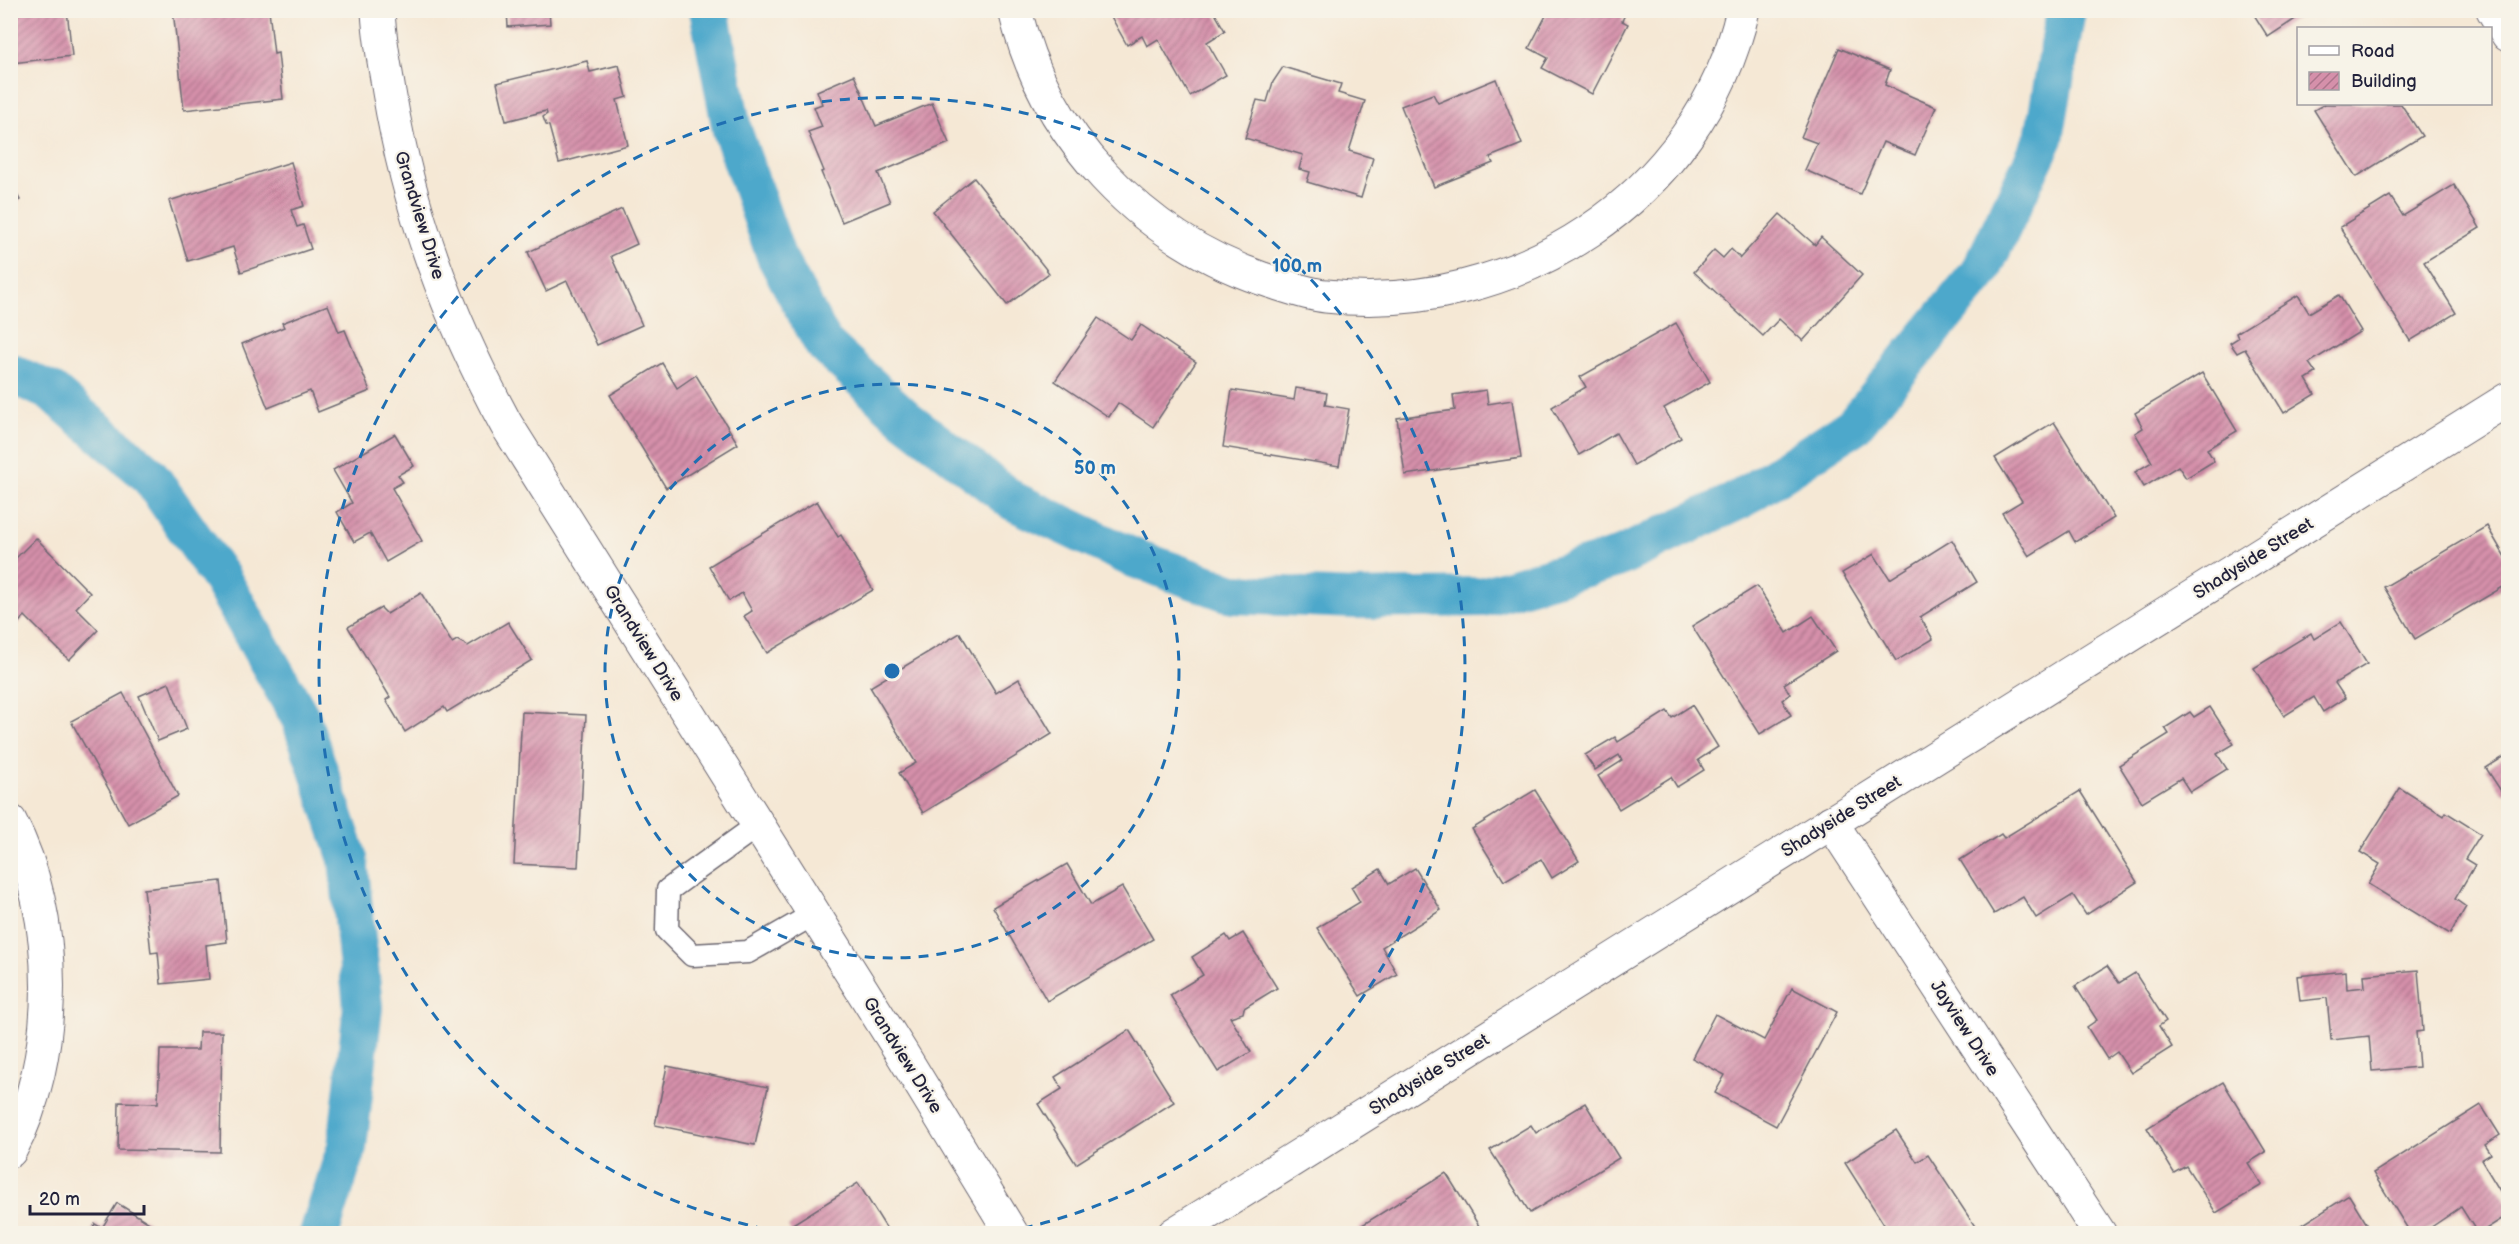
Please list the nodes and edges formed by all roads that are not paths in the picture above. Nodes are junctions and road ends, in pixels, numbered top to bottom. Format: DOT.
graph roads {
  1 [pos="378,10"];
  2 [pos="1015,10"];
  3 [pos="1743,10"];
  4 [pos="2493,10"];
  5 [pos="2508,35"];
  6 [pos="2508,399"];
  7 [pos="10,821"];
  8 [pos="1831,822"];
  9 [pos="758,825"];
  10 [pos="814,914"];
  11 [pos="10,1151"];
  12 [pos="1012,1233"];
  13 [pos="1174,1233"];
  14 [pos="2100,1233"];
  1 -- 9 [label="street, Grandview Drive"];
  2 -- 3 [label="street"];
  4 -- 5 [label="street"];
  6 -- 8 [label="street, Shadyside Street"];
  7 -- 11 [label="street"];
  8 -- 13 [label="street, Shadyside Street"];
  8 -- 14 [label="street, Jayview Drive"];
  9 -- 10 [label="street, Grandview Drive"];
  9 -- 10 [label="lane"];
  10 -- 12 [label="street, Grandview Drive"];
}
